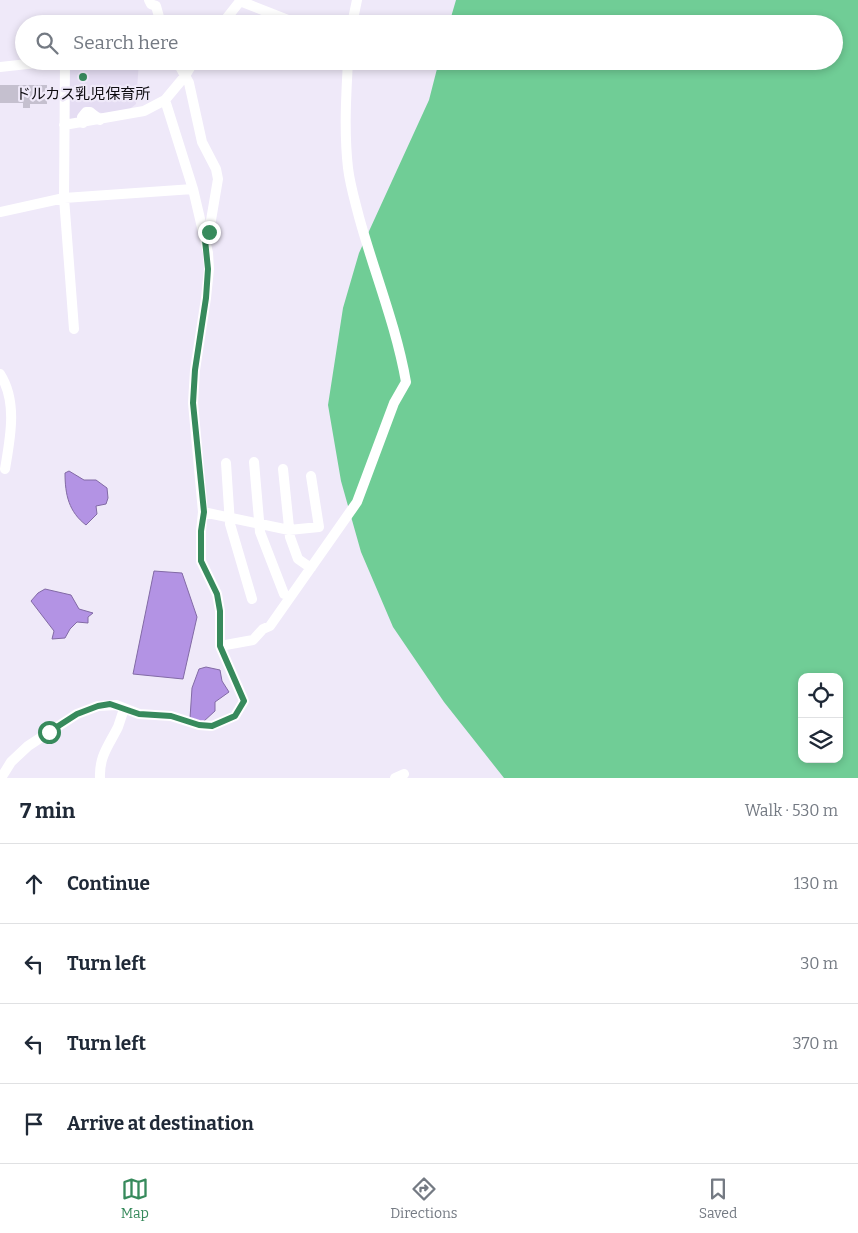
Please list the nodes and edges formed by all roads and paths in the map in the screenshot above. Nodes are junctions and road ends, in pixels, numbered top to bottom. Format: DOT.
graph roads {
  1 [pos="149,0"];
  2 [pos="240,0"];
  3 [pos="357,0"];
  4 [pos="158,15"];
  5 [pos="229,15"];
  6 [pos="276,15"];
  7 [pos="354,15"];
  8 [pos="15,65"];
  9 [pos="0,67"];
  10 [pos="65,70"];
  11 [pos="182,70"];
  12 [pos="189,70"];
  13 [pos="347,70"];
  14 [pos="185,76"];
  15 [pos="165,100"];
  16 [pos="64,125"];
  17 [pos="193,189"];
  18 [pos="64,198"];
  19 [pos="0,212"];
  20 [pos="205,240"];
  21 [pos="74,329"];
  22 [pos="0,374"];
  23 [pos="254,462"];
  24 [pos="226,463"];
  25 [pos="5,469"];
  26 [pos="283,469"];
  27 [pos="311,476"];
  28 [pos="204,512"];
  29 [pos="230,517"];
  30 [pos="259,524"];
  31 [pos="289,530"];
  32 [pos="311,568"];
  33 [pos="284,594"];
  34 [pos="252,599"];
  35 [pos="220,646"];
  36 [pos="124,709"];
  37 [pos="2,778"];
  38 [pos="100,778"];
  1 -- 4 [label="street"];
  2 -- 5 [label="street"];
  2 -- 6 [label="street"];
  3 -- 7 [label="street"];
  8 -- 9 [label="street"];
  10 -- 16 [label="street"];
  11 -- 14 [label="street"];
  12 -- 14 [label="street"];
  13 -- 32 [label="street"];
  14 -- 15 [label="street"];
  14 -- 20 [label="street"];
  15 -- 16 [label="street"];
  15 -- 17 [label="street"];
  16 -- 18 [label="street"];
  17 -- 18 [label="street"];
  17 -- 20 [label="street"];
  18 -- 19 [label="street"];
  18 -- 21 [label="street"];
  20 -- 28 [label="street"];
  22 -- 25 [label="street"];
  23 -- 30 [label="street"];
  24 -- 29 [label="street"];
  26 -- 31 [label="street"];
  27 -- 31 [label="street"];
  28 -- 29 [label="street"];
  28 -- 35 [label="street"];
  29 -- 30 [label="street"];
  29 -- 34 [label="street"];
  30 -- 31 [label="street"];
  30 -- 33 [label="street"];
  31 -- 32 [label="street"];
  32 -- 35 [label="street"];
  35 -- 36 [label="street"];
  36 -- 37 [label="street"];
  36 -- 38 [label="street"];
}
